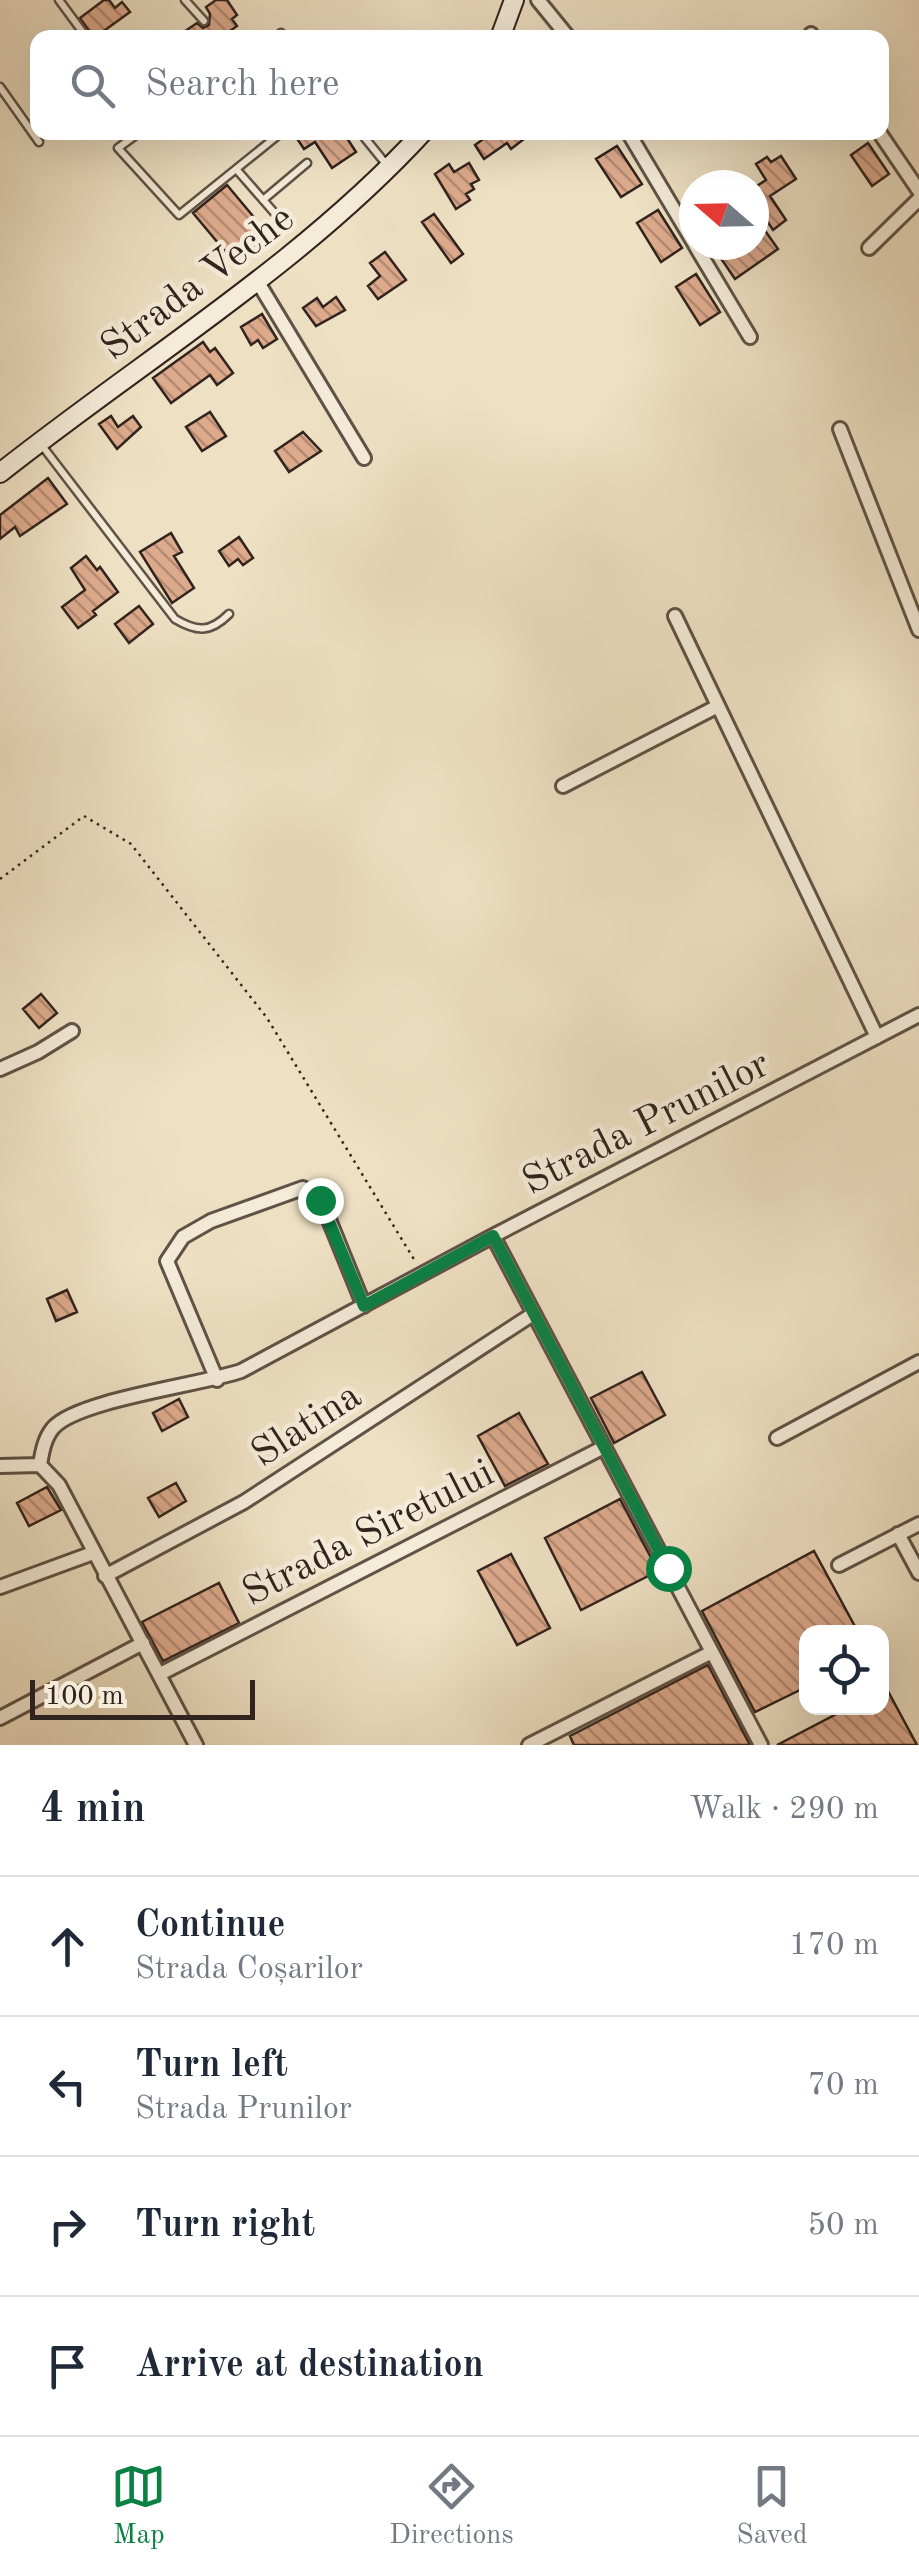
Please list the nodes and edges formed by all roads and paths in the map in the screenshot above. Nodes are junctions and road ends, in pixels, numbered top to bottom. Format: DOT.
graph roads {
  1 [pos="59,0"];
  2 [pos="185,0"];
  3 [pos="514,0"];
  4 [pos="538,0"];
  5 [pos="204,21"];
  6 [pos="80,30"];
  7 [pos="503,30"];
  8 [pos="562,30"];
  9 [pos="0,87"];
  10 [pos="30,130"];
  11 [pos="129,140"];
  12 [pos="273,140"];
  13 [pos="366,140"];
  14 [pos="416,140"];
  15 [pos="633,140"];
  16 [pos="884,140"];
  17 [pos="307,163"];
  18 [pos="390,169"];
  19 [pos="237,170"];
  20 [pos="919,191"];
  21 [pos="919,199"];
  22 [pos="263,200"];
  23 [pos="278,216"];
  24 [pos="679,219"];
  25 [pos="868,248"];
  26 [pos="704,260"];
  27 [pos="256,279"];
  28 [pos="750,336"];
  29 [pos="840,430"];
  30 [pos="39,442"];
  31 [pos="364,458"];
  32 [pos="0,472"];
  33 [pos="229,614"];
  34 [pos="675,616"];
  35 [pos="919,630"];
  36 [pos="718,706"];
  37 [pos="563,786"];
  38 [pos="0,879"];
  39 [pos="919,1016"];
  40 [pos="72,1031"];
  41 [pos="877,1037"];
  42 [pos="0,1069"];
  43 [pos="493,1236"];
  44 [pos="424,1274"];
  45 [pos="364,1306"];
  46 [pos="533,1314"];
  47 [pos="919,1362"];
  48 [pos="216,1380"];
  49 [pos="777,1438"];
  50 [pos="604,1447"];
  51 [pos="40,1465"];
  52 [pos="0,1466"];
  53 [pos="919,1524"];
  54 [pos="898,1534"];
  55 [pos="93,1553"];
  56 [pos="839,1565"];
  57 [pos="919,1573"];
  58 [pos="106,1576"];
  59 [pos="0,1587"];
  60 [pos="143,1643"];
  61 [pos="712,1652"];
  62 [pos="160,1674"];
  63 [pos="0,1718"];
  64 [pos="196,1745"];
  65 [pos="529,1745"];
  66 [pos="761,1745"];
  1 -- 6 [label="lane"];
  2 -- 5 [label="lane"];
  3 -- 7 [label="street"];
  4 -- 8 [label="street"];
  9 -- 10 [label="lane"];
  11 -- 19 [label="lane"];
  12 -- 19 [label="lane"];
  13 -- 18 [label="lane"];
  14 -- 18 [label="street, Strada Veche"];
  15 -- 24 [label="street"];
  16 -- 20 [label="street"];
  17 -- 22 [label="lane"];
  18 -- 27 [label="street, Strada Veche"];
  19 -- 22 [label="lane"];
  21 -- 25 [label="street"];
  22 -- 23 [label="lane"];
  26 -- 28 [label="street"];
  27 -- 30 [label="street, Strada Veche"];
  27 -- 31 [label="street"];
  29 -- 35 [label="street"];
  30 -- 32 [label="street, Strada Veche"];
  30 -- 33 [label="lane"];
  34 -- 36 [label="street"];
  36 -- 37 [label="street"];
  36 -- 41 [label="street"];
  38 -- 44 [label="path"];
  39 -- 41 [label="street, Strada Prunilor"];
  40 -- 42 [label="street"];
  41 -- 43 [label="street, Strada Prunilor"];
  43 -- 44 [label="street, Strada Prunilor"];
  43 -- 46 [label="street"];
  44 -- 45 [label="street, Strada Prunilor"];
  45 -- 48 [label="street, Strada Prunilor"];
  45 -- 48 [label="street"];
  46 -- 50 [label="street"];
  46 -- 58 [label="street, Slatina"];
  47 -- 49 [label="street"];
  48 -- 51 [label="street, Strada Prunilor"];
  50 -- 61 [label="street"];
  50 -- 62 [label="street, Strada Siretului"];
  51 -- 52 [label="street"];
  51 -- 55 [label="street"];
  53 -- 54 [label="street"];
  54 -- 56 [label="street"];
  54 -- 57 [label="street"];
  55 -- 58 [label="street"];
  55 -- 59 [label="street"];
  58 -- 60 [label="street"];
  60 -- 62 [label="street"];
  60 -- 63 [label="street"];
  61 -- 65 [label="street"];
  61 -- 66 [label="street"];
  62 -- 64 [label="street"];
}
